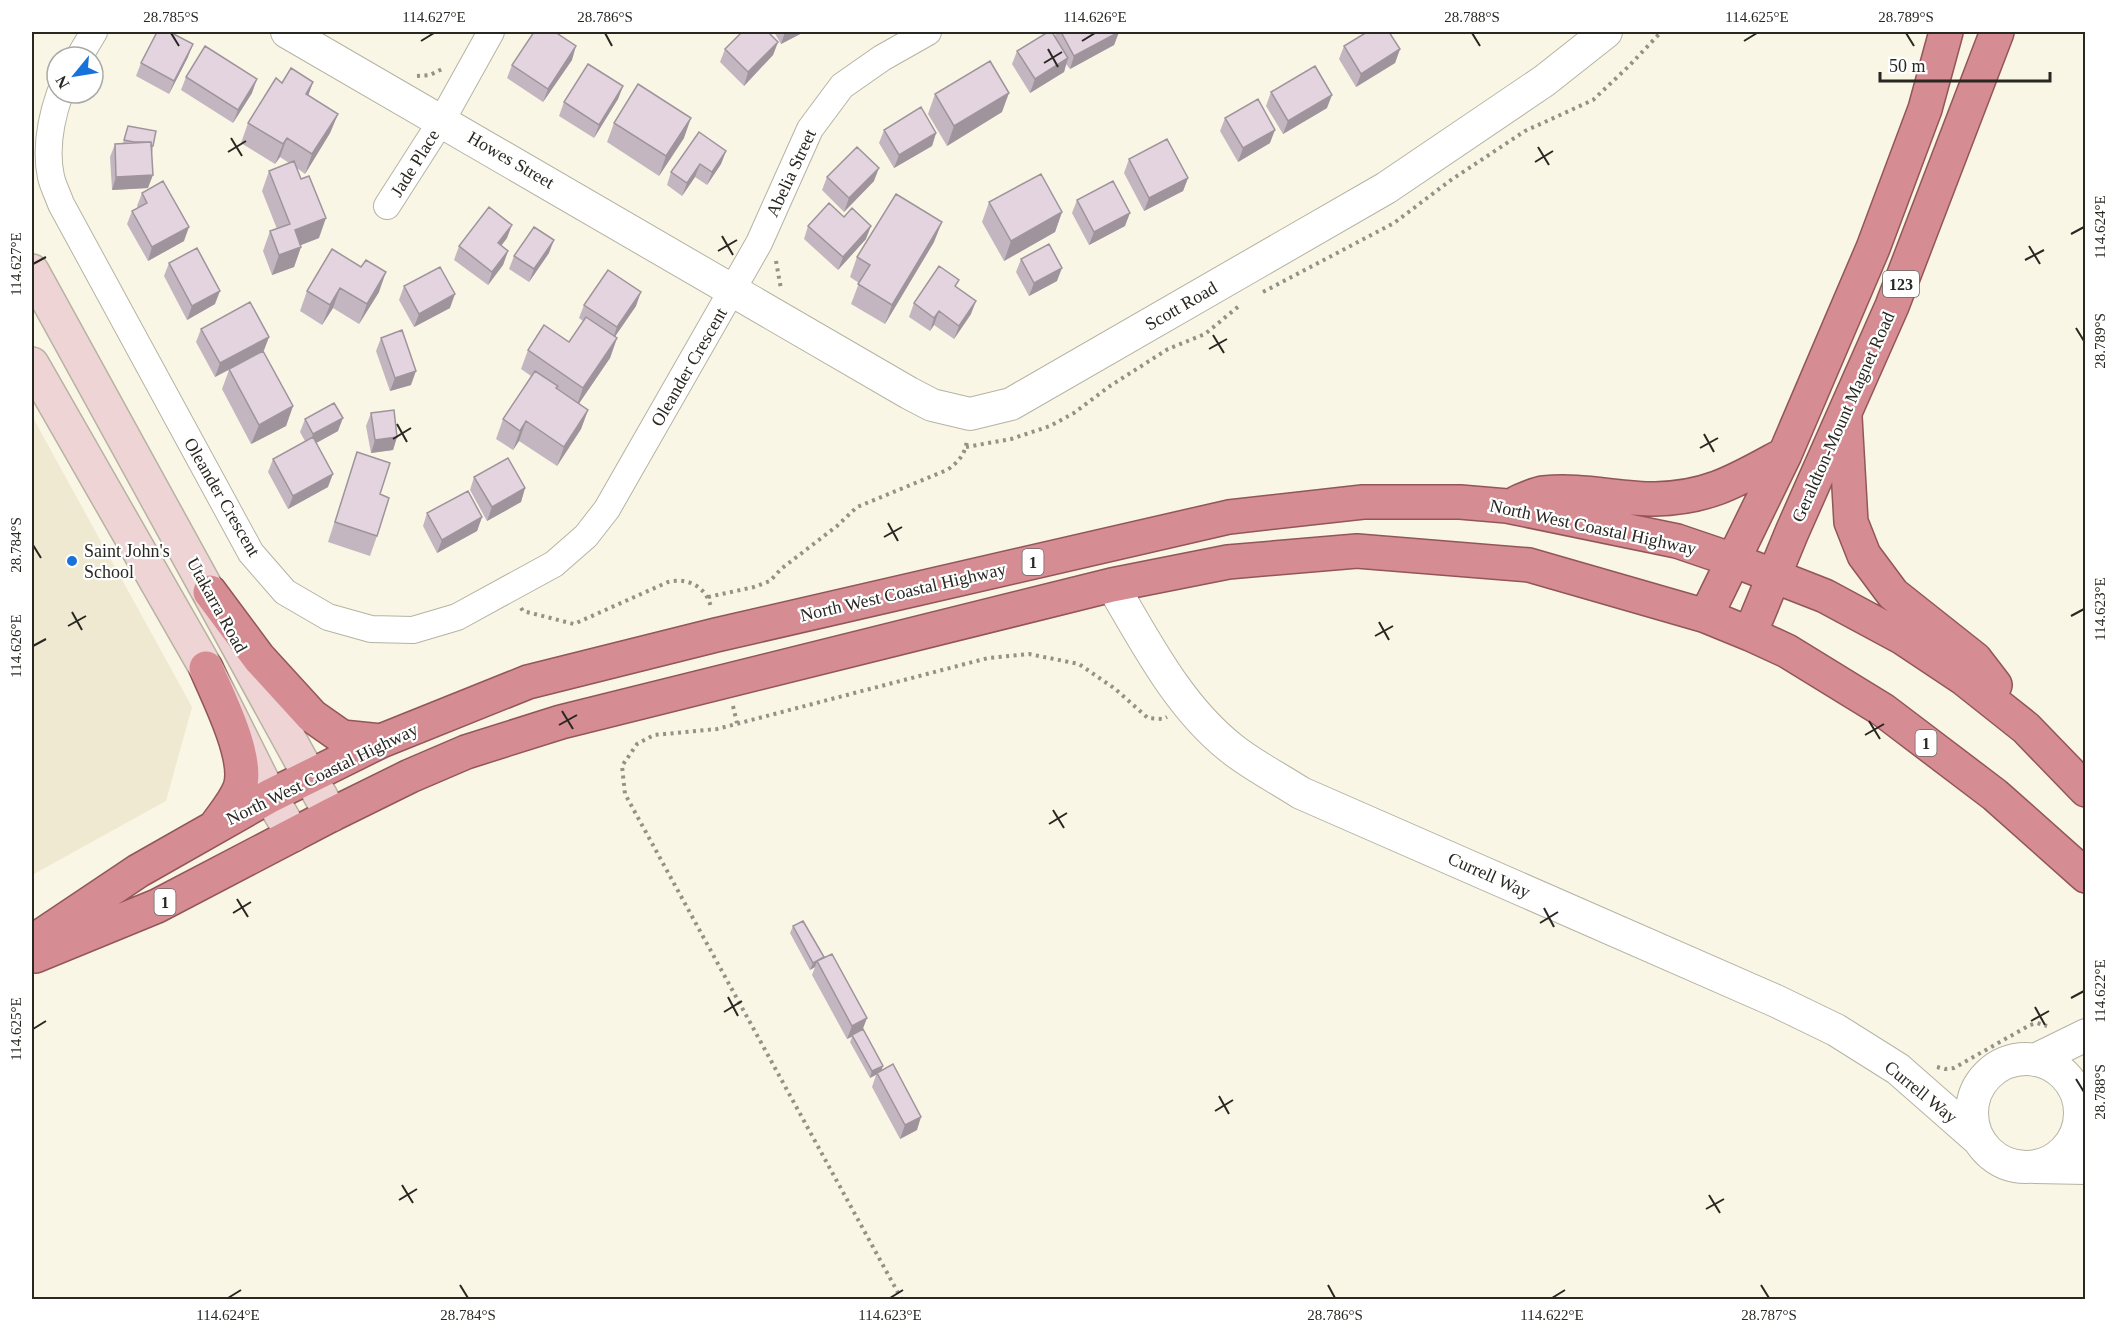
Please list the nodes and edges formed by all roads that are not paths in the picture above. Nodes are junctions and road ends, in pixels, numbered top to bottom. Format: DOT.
graph roads {
  1 [pos="94,32"];
  2 [pos="287,32"];
  3 [pos="491,32"];
  4 [pos="928,32"];
  5 [pos="1606,32"];
  6 [pos="1946,32"];
  7 [pos="1997,32"];
  8 [pos="86,45"];
  9 [pos="56,105"];
  10 [pos="442,120"];
  11 [pos="387,206"];
  12 [pos="32,271"];
  13 [pos="733,291"];
  14 [pos="32,364"];
  15 [pos="1845,412"];
  16 [pos="1785,454"];
  17 [pos="1508,506"];
  18 [pos="1733,560"];
  19 [pos="1774,576"];
  20 [pos="1112,585"];
  21 [pos="210,592"];
  22 [pos="1706,616"];
  23 [pos="1750,634"];
  24 [pos="206,668"];
  25 [pos="2026,728"];
  26 [pos="381,741"];
  27 [pos="310,776"];
  28 [pos="2085,790"];
  29 [pos="270,796"];
  30 [pos="331,815"];
  31 [pos="216,825"];
  32 [pos="293,835"];
  33 [pos="2085,876"];
  34 [pos="32,942"];
  35 [pos="32,958"];
  36 [pos="2085,1035"];
  37 [pos="2035,1060"];
  38 [pos="2082,1100"];
  39 [pos="1980,1141"];
  40 [pos="2032,1167"];
  41 [pos="2085,1168"];
  1 -- 8 [label="street"];
  2 -- 10 [label="street, Howes Street"];
  3 -- 10 [label="street, Jade Place"];
  4 -- 13 [label="street, Abelia Street"];
  5 -- 13 [label="street, Scott Road"];
  6 -- 16 [label="highway, 123"];
  7 -- 15 [label="highway, Geraldton-Mount Magnet Road / 123"];
  9 -- 13 [label="street, Oleander Crescent"];
  10 -- 11 [label="street, Jade Place"];
  10 -- 13 [label="street, Howes Street"];
  12 -- 21 [label="main road, Utakarra Road"];
  14 -- 24 [label="main road"];
  15 -- 19 [label="highway, Geraldton-Mount Magnet Road / 123"];
  15 -- 25 [label="highway"];
  16 -- 17 [label="highway"];
  16 -- 18 [label="highway, 123"];
  17 -- 18 [label="highway, North West Coastal Highway / 1"];
  17 -- 26 [label="highway, North West Coastal Highway / 1"];
  18 -- 19 [label="highway, North West Coastal Highway / 1"];
  18 -- 22 [label="highway, 123"];
  19 -- 23 [label="highway, Geraldton-Mount Magnet Road / 123"];
  19 -- 25 [label="highway, North West Coastal Highway / 1"];
  20 -- 22 [label="highway, 1"];
  20 -- 30 [label="highway, 1"];
  20 -- 39 [label="street, Currell Way"];
  21 -- 26 [label="highway"];
  21 -- 27 [label="main road, Utakarra Road"];
  22 -- 23 [label="highway, 1"];
  23 -- 33 [label="highway, 1"];
  24 -- 29 [label="main road"];
  24 -- 31 [label="highway"];
  25 -- 28 [label="highway, North West Coastal Highway / 1"];
  26 -- 27 [label="highway, North West Coastal Highway / 1"];
  27 -- 29 [label="highway, North West Coastal Highway / 1"];
  27 -- 30 [label="main road, Utakarra Road"];
  29 -- 31 [label="highway, North West Coastal Highway / 1"];
  29 -- 32 [label="main road"];
  30 -- 32 [label="highway, 1"];
  31 -- 34 [label="highway, North West Coastal Highway / 1"];
  32 -- 35 [label="highway, 1"];
  36 -- 37 [label="street"];
  37 -- 38 [label="street"];
  37 -- 39 [label="street"];
  38 -- 40 [label="street"];
  39 -- 40 [label="street"];
  40 -- 41 [label="street"];
}
